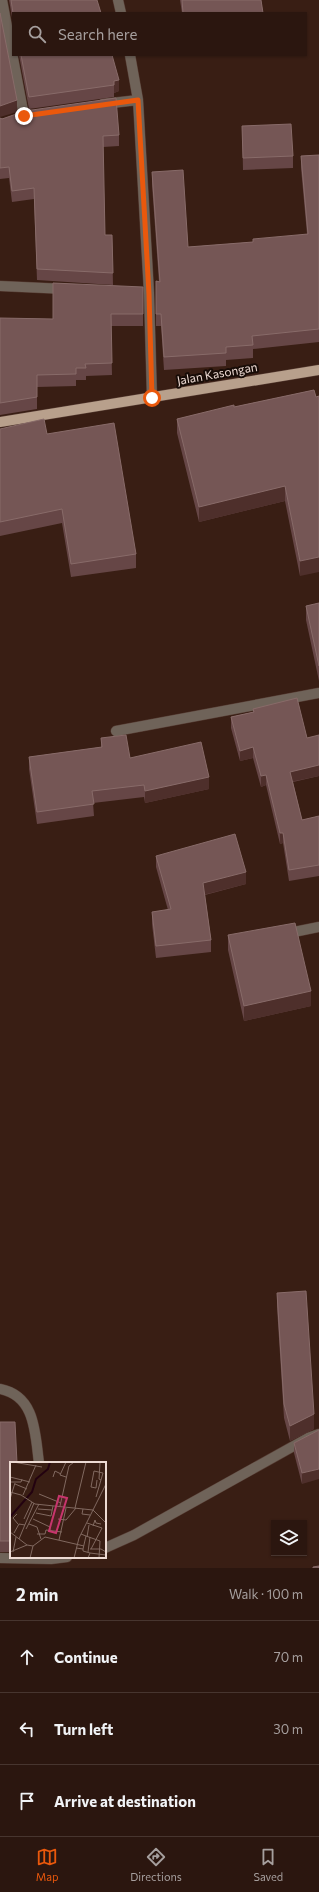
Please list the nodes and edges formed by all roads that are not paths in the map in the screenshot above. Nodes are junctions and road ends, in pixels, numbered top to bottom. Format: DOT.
graph roads {
  1 [pos="2,0"];
  2 [pos="118,0"];
  3 [pos="121,12"];
  4 [pos="12,53"];
  5 [pos="13,56"];
  6 [pos="130,56"];
  7 [pos="138,100"];
  8 [pos="94,106"];
  9 [pos="40,114"];
  10 [pos="24,116"];
  11 [pos="12,120"];
  12 [pos="0,286"];
  13 [pos="78,290"];
  14 [pos="319,370"];
  15 [pos="152,398"];
  16 [pos="0,422"];
  17 [pos="319,693"];
  18 [pos="116,731"];
  19 [pos="319,927"];
  20 [pos="274,935"];
  21 [pos="0,1389"];
  22 [pos="319,1434"];
  23 [pos="39,1462"];
  24 [pos="106,1548"];
  25 [pos="0,1558"];
  26 [pos="51,1558"];
  1 -- 4 [label="street"];
  2 -- 3 [label="street"];
  5 -- 10 [label="street"];
  6 -- 7 [label="street"];
  7 -- 8 [label="street"];
  7 -- 15 [label="street"];
  9 -- 10 [label="street"];
  10 -- 11 [label="street"];
  12 -- 13 [label="street"];
  14 -- 15 [label="main road, Jalan Kasongan"];
  15 -- 16 [label="main road, Jalan Kasongan"];
  17 -- 18 [label="street"];
  19 -- 20 [label="street"];
  21 -- 23 [label="street"];
  22 -- 24 [label="street"];
  25 -- 26 [label="street"];
}
